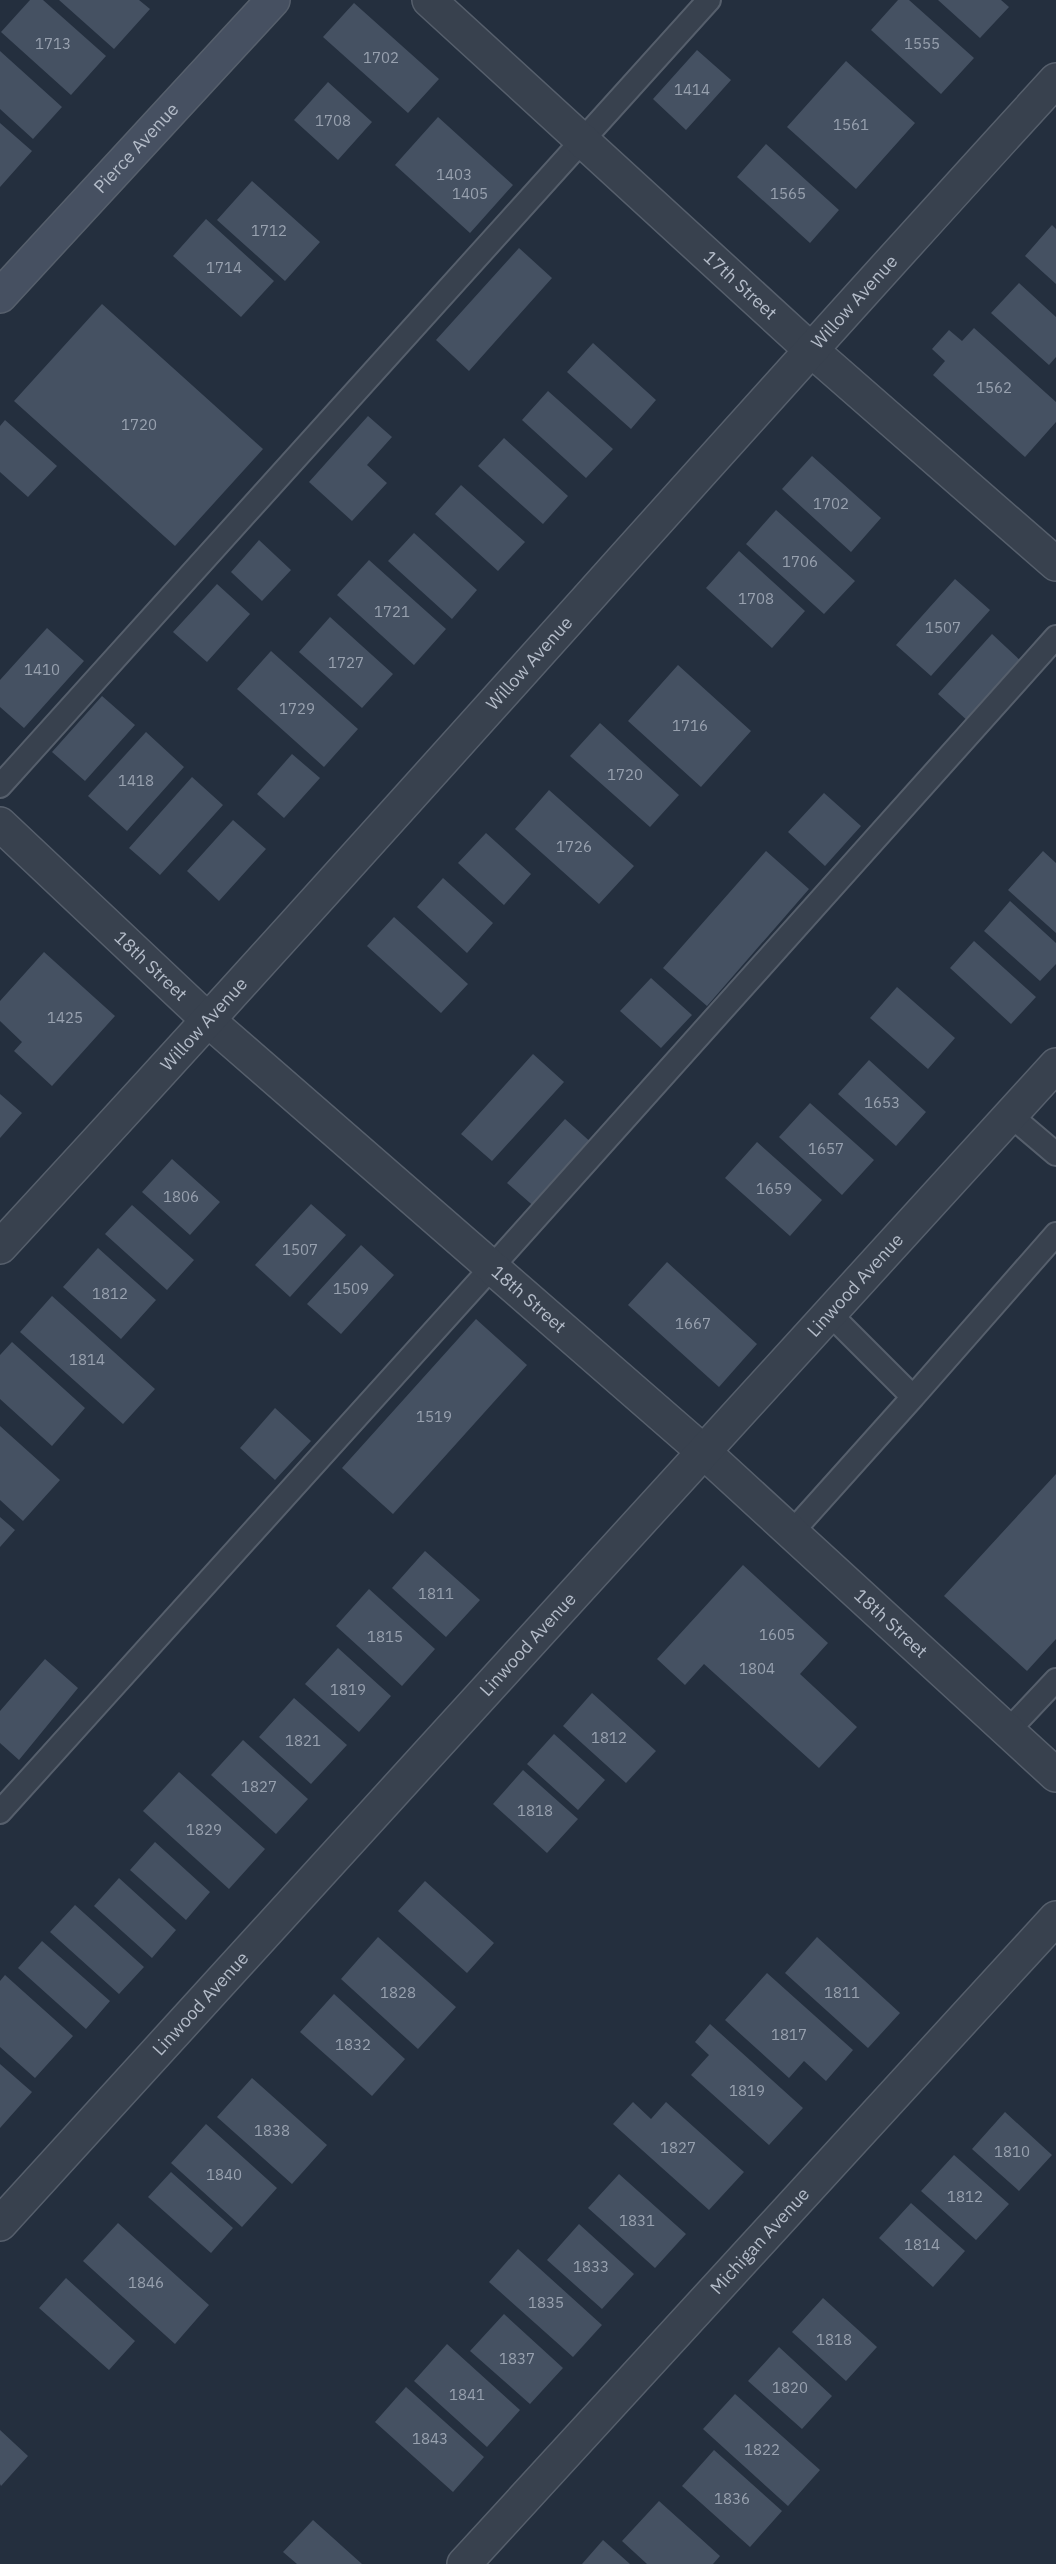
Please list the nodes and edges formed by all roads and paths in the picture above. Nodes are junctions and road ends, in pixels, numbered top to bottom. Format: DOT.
graph roads {
  1 [pos="273,0"];
  2 [pos="429,0"];
  3 [pos="709,0"];
  4 [pos="1056,80"];
  5 [pos="582,140"];
  6 [pos="0,296"];
  7 [pos="810,349"];
  8 [pos="1056,564"];
  9 [pos="1056,637"];
  10 [pos="0,786"];
  11 [pos="0,824"];
  12 [pos="209,1021"];
  13 [pos="1056,1065"];
  14 [pos="1010,1115"];
  15 [pos="1056,1154"];
  16 [pos="1056,1234"];
  17 [pos="0,1247"];
  18 [pos="492,1268"];
  19 [pos="830,1314"];
  20 [pos="913,1397"];
  21 [pos="705,1453"];
  22 [pos="792,1532"];
  23 [pos="1056,1680"];
  24 [pos="1008,1731"];
  25 [pos="1056,1775"];
  26 [pos="0,1812"];
  27 [pos="1056,1918"];
  28 [pos="0,2224"];
  29 [pos="464,2564"];
  1 -- 6 [label="street, Pierce Avenue"];
  2 -- 5 [label="street, 17th Street"];
  3 -- 5 [label="lane"];
  4 -- 7 [label="street, Willow Avenue"];
  5 -- 7 [label="street, 17th Street"];
  5 -- 10 [label="lane"];
  7 -- 8 [label="street, 17th Street"];
  7 -- 12 [label="street, Willow Avenue"];
  9 -- 18 [label="lane"];
  11 -- 12 [label="street, 18th Street"];
  12 -- 17 [label="street, Willow Avenue"];
  12 -- 18 [label="street, 18th Street"];
  13 -- 14 [label="street, Linwood Avenue"];
  14 -- 15 [label="lane"];
  14 -- 19 [label="street, Linwood Avenue"];
  16 -- 20 [label="lane"];
  18 -- 21 [label="street, 18th Street"];
  18 -- 26 [label="lane"];
  19 -- 20 [label="lane"];
  19 -- 21 [label="street, Linwood Avenue"];
  20 -- 22 [label="lane"];
  21 -- 22 [label="street, 18th Street"];
  21 -- 28 [label="street, Linwood Avenue"];
  22 -- 24 [label="street, 18th Street"];
  23 -- 24 [label="lane"];
  24 -- 25 [label="street, 18th Street"];
  27 -- 29 [label="street, Michigan Avenue"];
}
